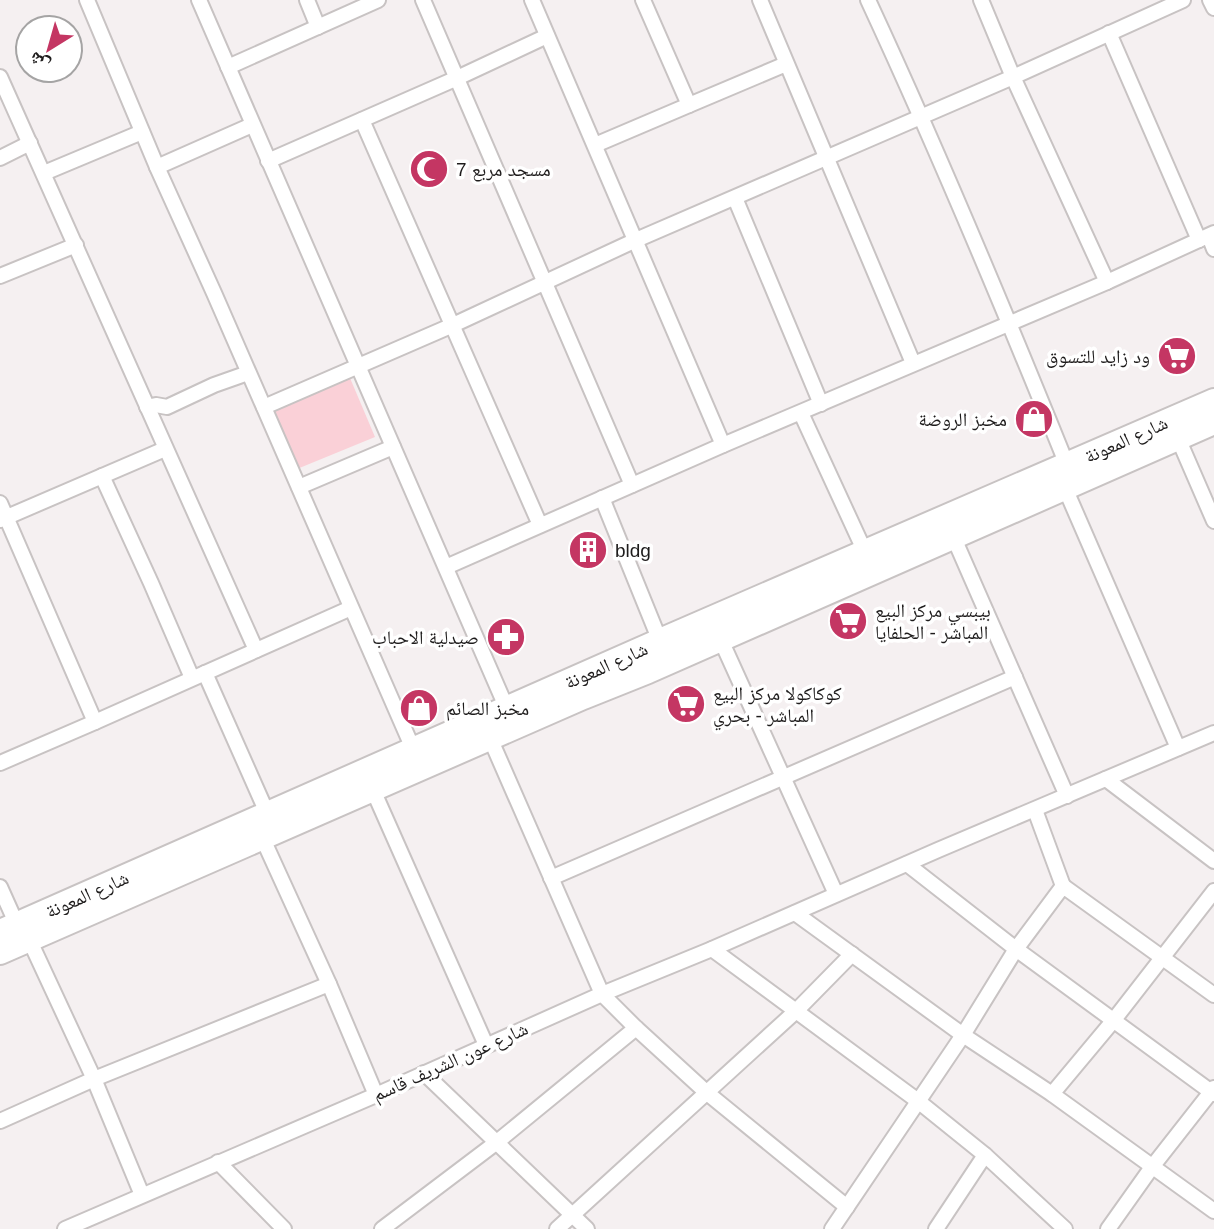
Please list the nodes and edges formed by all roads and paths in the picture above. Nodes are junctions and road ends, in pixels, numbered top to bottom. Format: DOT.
graph roads {
  1 [pos="87,0"];
  2 [pos="199,0"];
  3 [pos="307,0"];
  4 [pos="378,0"];
  5 [pos="423,0"];
  6 [pos="532,0"];
  7 [pos="643,0"];
  8 [pos="760,0"];
  9 [pos="868,0"];
  10 [pos="981,0"];
  11 [pos="1183,0"];
  12 [pos="1210,0"];
  13 [pos="1214,8"];
  14 [pos="318,27"];
  15 [pos="1109,33"];
  16 [pos="547,36"];
  17 [pos="786,64"];
  18 [pos="228,67"];
  19 [pos="0,77"];
  20 [pos="1013,77"];
  21 [pos="456,79"];
  22 [pos="689,105"];
  23 [pos="920,117"];
  24 [pos="362,120"];
  25 [pos="252,125"];
  26 [pos="142,132"];
  27 [pos="30,143"];
  28 [pos="595,145"];
  29 [pos="0,158"];
  30 [pos="827,158"];
  31 [pos="268,161"];
  32 [pos="157,167"];
  33 [pos="44,173"];
  34 [pos="735,198"];
  35 [pos="636,240"];
  36 [pos="1209,240"];
  37 [pos="76,245"];
  38 [pos="0,276"];
  39 [pos="544,282"];
  40 [pos="1107,282"];
  41 [pos="1010,324"];
  42 [pos="453,325"];
  43 [pos="913,363"];
  44 [pos="357,366"];
  45 [pos="248,373"];
  46 [pos="1214,401"];
  47 [pos="821,404"];
  48 [pos="147,407"];
  49 [pos="264,407"];
  50 [pos="801,413"];
  51 [pos="1214,422"];
  52 [pos="1178,438"];
  53 [pos="723,445"];
  54 [pos="393,447"];
  55 [pos="165,449"];
  56 [pos="102,476"];
  57 [pos="1066,477"];
  58 [pos="632,485"];
  59 [pos="299,487"];
  60 [pos="601,498"];
  61 [pos="0,503"];
  62 [pos="3,518"];
  63 [pos="1214,522"];
  64 [pos="540,525"];
  65 [pos="953,536"];
  66 [pos="865,552"];
  67 [pos="446,567"];
  68 [pos="351,607"];
  69 [pos="720,638"];
  70 [pos="660,640"];
  71 [pos="256,650"];
  72 [pos="198,676"];
  73 [pos="1015,677"];
  74 [pos="507,709"];
  75 [pos="95,722"];
  76 [pos="1214,733"];
  77 [pos="490,738"];
  78 [pos="1178,748"];
  79 [pos="414,751"];
  80 [pos="0,763"];
  81 [pos="783,777"];
  82 [pos="1106,779"];
  83 [pos="373,790"];
  84 [pos="1067,796"];
  85 [pos="1035,810"];
  86 [pos="265,826"];
  87 [pos="1214,861"];
  88 [pos="907,864"];
  89 [pos="551,878"];
  90 [pos="1063,886"];
  91 [pos="0,887"];
  92 [pos="1214,891"];
  93 [pos="836,894"];
  94 [pos="795,913"];
  95 [pos="15,932"];
  96 [pos="712,949"];
  97 [pos="1016,949"];
  98 [pos="0,952"];
  99 [pos="852,954"];
  100 [pos="1163,957"];
  101 [pos="329,984"];
  102 [pos="602,994"];
  103 [pos="1214,995"];
  104 [pos="796,1011"];
  105 [pos="1113,1021"];
  106 [pos="636,1028"];
  107 [pos="963,1035"];
  108 [pos="486,1045"];
  109 [pos="424,1073"];
  110 [pos="94,1079"];
  111 [pos="1213,1091"];
  112 [pos="706,1092"];
  113 [pos="1052,1094"];
  114 [pos="376,1095"];
  115 [pos="918,1101"];
  116 [pos="0,1121"];
  117 [pos="497,1142"];
  118 [pos="985,1155"];
  119 [pos="218,1162"];
  120 [pos="1152,1167"];
  121 [pos="142,1195"];
  122 [pos="847,1207"];
  123 [pos="1214,1211"];
  124 [pos="573,1214"];
  125 [pos="82,1226"];
  126 [pos="388,1227"];
  127 [pos="65,1229"];
  128 [pos="284,1229"];
  129 [pos="557,1229"];
  130 [pos="587,1229"];
  131 [pos="832,1229"];
  132 [pos="936,1229"];
  133 [pos="1065,1229"];
  134 [pos="1108,1229"];
  1 -- 26 [label="street"];
  2 -- 18 [label="street"];
  3 -- 14 [label="street"];
  4 -- 14 [label="street"];
  5 -- 21 [label="street"];
  6 -- 16 [label="street"];
  7 -- 22 [label="street"];
  8 -- 17 [label="street"];
  9 -- 23 [label="street"];
  10 -- 20 [label="street"];
  11 -- 15 [label="street"];
  12 -- 13 [label="street"];
  14 -- 18 [label="street"];
  15 -- 20 [label="street"];
  15 -- 36 [label="street"];
  16 -- 21 [label="street"];
  16 -- 28 [label="street"];
  17 -- 22 [label="street"];
  17 -- 30 [label="street"];
  18 -- 25 [label="street"];
  19 -- 27 [label="street"];
  20 -- 23 [label="street"];
  20 -- 40 [label="street"];
  21 -- 24 [label="street"];
  21 -- 39 [label="street"];
  22 -- 28 [label="street"];
  23 -- 30 [label="street"];
  23 -- 41 [label="street"];
  24 -- 31 [label="street"];
  24 -- 42 [label="street"];
  25 -- 31 [label="street"];
  25 -- 32 [label="street"];
  26 -- 32 [label="street"];
  26 -- 33 [label="street"];
  27 -- 29 [label="street"];
  27 -- 33 [label="street"];
  28 -- 35 [label="street"];
  30 -- 34 [label="street"];
  30 -- 43 [label="street"];
  31 -- 44 [label="street"];
  32 -- 45 [label="street"];
  33 -- 37 [label="street"];
  34 -- 35 [label="street"];
  34 -- 47 [label="street"];
  35 -- 39 [label="street"];
  35 -- 53 [label="street"];
  36 -- 40 [label="street"];
  37 -- 38 [label="street"];
  37 -- 48 [label="street"];
  39 -- 42 [label="street"];
  39 -- 58 [label="street"];
  40 -- 41 [label="street"];
  41 -- 43 [label="street"];
  41 -- 57 [label="street"];
  42 -- 44 [label="street"];
  42 -- 64 [label="street"];
  43 -- 47 [label="street"];
  44 -- 49 [label="street"];
  44 -- 54 [label="street"];
  45 -- 48 [label="street"];
  45 -- 49 [label="street"];
  46 -- 57 [label="highway, شارع المعونة"];
  47 -- 50 [label="street"];
  48 -- 55 [label="street"];
  49 -- 59 [label="street"];
  50 -- 53 [label="street"];
  50 -- 66 [label="street"];
  51 -- 52 [label="highway, شارع المعونة"];
  52 -- 57 [label="highway, شارع المعونة"];
  52 -- 63 [label="street"];
  53 -- 58 [label="street"];
  54 -- 59 [label="street"];
  54 -- 67 [label="street"];
  55 -- 56 [label="street"];
  55 -- 71 [label="street"];
  56 -- 62 [label="street"];
  56 -- 72 [label="street"];
  57 -- 65 [label="highway, شارع المعونة"];
  57 -- 66 [label="highway, شارع المعونة"];
  57 -- 78 [label="street"];
  58 -- 60 [label="street"];
  59 -- 68 [label="street"];
  60 -- 64 [label="street"];
  60 -- 70 [label="street"];
  61 -- 62 [label="street"];
  62 -- 75 [label="street"];
  64 -- 67 [label="street"];
  65 -- 69 [label="highway, شارع المعونة"];
  65 -- 73 [label="street"];
  66 -- 70 [label="highway, شارع المعونة"];
  67 -- 74 [label="street"];
  68 -- 71 [label="street"];
  68 -- 79 [label="street"];
  69 -- 77 [label="highway, شارع المعونة"];
  69 -- 81 [label="street"];
  70 -- 74 [label="highway, شارع المعونة"];
  71 -- 72 [label="street"];
  72 -- 75 [label="street"];
  72 -- 86 [label="street"];
  73 -- 81 [label="street"];
  73 -- 84 [label="street"];
  74 -- 79 [label="highway, شارع المعونة"];
  75 -- 80 [label="street"];
  76 -- 78 [label="street, شارع عون الشريف قاسم"];
  77 -- 83 [label="highway, شارع المعونة"];
  77 -- 89 [label="street"];
  78 -- 82 [label="street, شارع عون الشريف قاسم"];
  79 -- 86 [label="highway, شارع المعونة"];
  81 -- 89 [label="street"];
  81 -- 93 [label="street"];
  82 -- 84 [label="street, شارع عون الشريف قاسم"];
  82 -- 87 [label="street"];
  83 -- 86 [label="highway, شارع المعونة"];
  83 -- 108 [label="street"];
  84 -- 85 [label="street, شارع عون الشريف قاسم"];
  85 -- 88 [label="street, شارع عون الشريف قاسم"];
  85 -- 90 [label="street"];
  86 -- 95 [label="highway, شارع المعونة"];
  86 -- 101 [label="street"];
  88 -- 93 [label="street, شارع عون الشريف قاسم"];
  88 -- 97 [label="street"];
  89 -- 102 [label="street"];
  90 -- 97 [label="street"];
  90 -- 100 [label="street"];
  91 -- 95 [label="street"];
  92 -- 100 [label="street"];
  93 -- 94 [label="street, شارع عون الشريف قاسم"];
  94 -- 96 [label="street, شارع عون الشريف قاسم"];
  94 -- 99 [label="street"];
  95 -- 98 [label="highway, شارع المعونة"];
  95 -- 110 [label="street"];
  96 -- 102 [label="street, شارع عون الشريف قاسم"];
  96 -- 104 [label="street"];
  97 -- 105 [label="street"];
  97 -- 107 [label="street"];
  99 -- 104 [label="street"];
  99 -- 107 [label="street"];
  100 -- 103 [label="street"];
  100 -- 105 [label="street"];
  101 -- 110 [label="street"];
  101 -- 114 [label="street"];
  102 -- 106 [label="street"];
  102 -- 108 [label="street, شارع عون الشريف قاسم"];
  104 -- 112 [label="street"];
  104 -- 115 [label="street"];
  105 -- 111 [label="street"];
  105 -- 113 [label="street"];
  106 -- 112 [label="street"];
  106 -- 117 [label="street"];
  107 -- 113 [label="street"];
  107 -- 115 [label="street"];
  108 -- 109 [label="street, شارع عون الشريف قاسم"];
  109 -- 114 [label="street, شارع عون الشريف قاسم"];
  109 -- 117 [label="street"];
  110 -- 116 [label="street"];
  110 -- 121 [label="street"];
  111 -- 120 [label="street"];
  112 -- 122 [label="street"];
  112 -- 124 [label="street"];
  113 -- 120 [label="street"];
  114 -- 119 [label="street, شارع عون الشريف قاسم"];
  115 -- 118 [label="street"];
  115 -- 122 [label="street"];
  117 -- 124 [label="street"];
  117 -- 126 [label="street"];
  118 -- 132 [label="street"];
  118 -- 133 [label="street"];
  119 -- 121 [label="street, شارع عون الشريف قاسم"];
  119 -- 128 [label="street"];
  120 -- 123 [label="street"];
  120 -- 134 [label="street"];
  121 -- 125 [label="street, شارع عون الشريف قاسم"];
  122 -- 131 [label="street"];
  124 -- 129 [label="street"];
  124 -- 130 [label="street"];
  125 -- 127 [label="street, شارع عون الشريف قاسم"];
}
